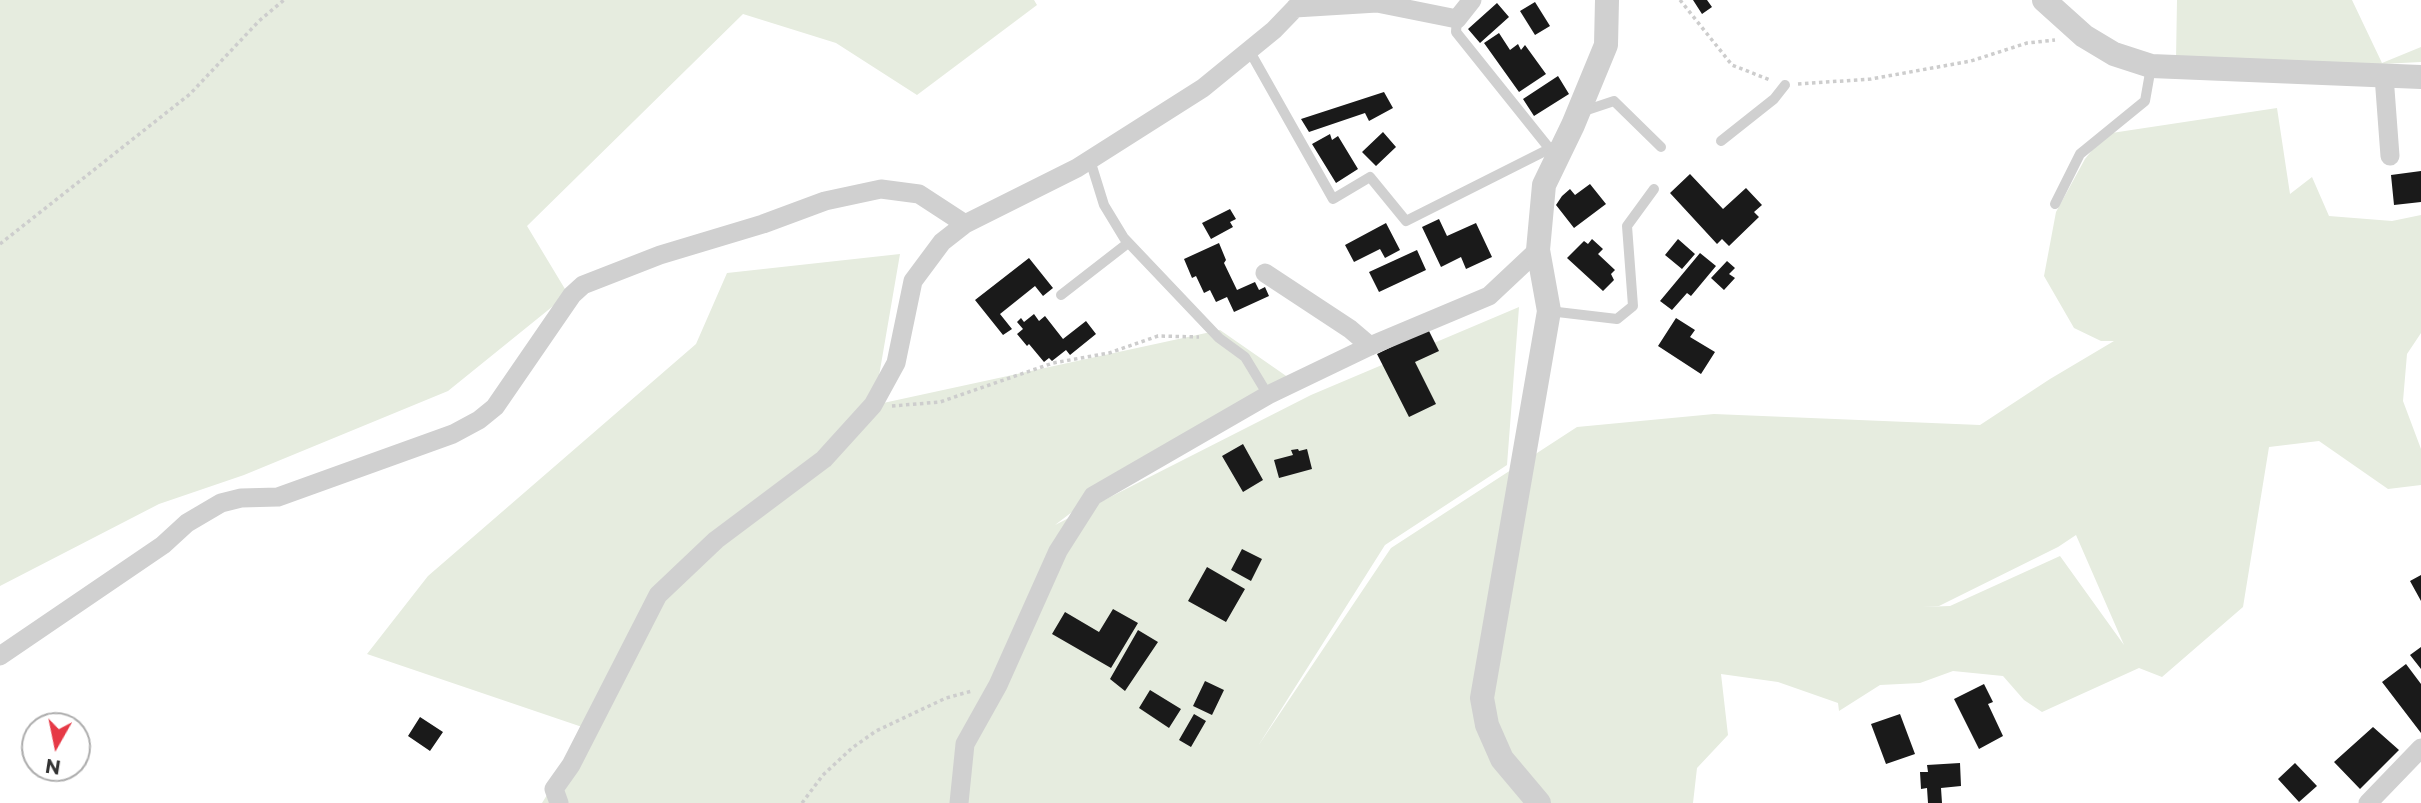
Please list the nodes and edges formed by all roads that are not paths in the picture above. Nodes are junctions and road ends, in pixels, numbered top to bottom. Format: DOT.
graph roads {
  1 [pos="1472,0"];
  2 [pos="1607,0"];
  3 [pos="2044,0"];
  4 [pos="1299,4"];
  5 [pos="1457,19"];
  6 [pos="1249,50"];
  7 [pos="2151,66"];
  8 [pos="2384,75"];
  9 [pos="2421,77"];
  10 [pos="1785,85"];
  11 [pos="1578,113"];
  12 [pos="1721,141"];
  13 [pos="1558,144"];
  14 [pos="1661,147"];
  15 [pos="2390,156"];
  16 [pos="1090,160"];
  17 [pos="1654,189"];
  18 [pos="2055,204"];
  19 [pos="965,224"];
  20 [pos="1128,243"];
  21 [pos="1538,250"];
  22 [pos="1265,273"];
  23 [pos="1061,295"];
  24 [pos="1549,311"];
  25 [pos="1370,346"];
  26 [pos="1268,395"];
  27 [pos="0,656"];
  28 [pos="2421,748"];
  29 [pos="551,799"];
  30 [pos="959,803"];
  31 [pos="1539,803"];
  32 [pos="2368,803"];
  1 -- 5 [label="street"];
  2 -- 11 [label="street"];
  3 -- 7 [label="street"];
  4 -- 5 [label="street"];
  4 -- 6 [label="street"];
  5 -- 13 [label="lane"];
  6 -- 13 [label="lane"];
  6 -- 16 [label="street"];
  7 -- 8 [label="street"];
  7 -- 18 [label="lane"];
  8 -- 9 [label="street"];
  8 -- 15 [label="street"];
  10 -- 12 [label="lane"];
  11 -- 13 [label="street"];
  11 -- 14 [label="lane"];
  13 -- 21 [label="street"];
  16 -- 19 [label="street"];
  16 -- 20 [label="lane"];
  17 -- 24 [label="lane"];
  19 -- 27 [label="street"];
  19 -- 29 [label="street"];
  20 -- 23 [label="lane"];
  20 -- 26 [label="lane"];
  21 -- 24 [label="street"];
  21 -- 25 [label="street"];
  22 -- 25 [label="street"];
  24 -- 31 [label="street"];
  25 -- 26 [label="street"];
  26 -- 30 [label="street"];
  28 -- 32 [label="street"];
}
